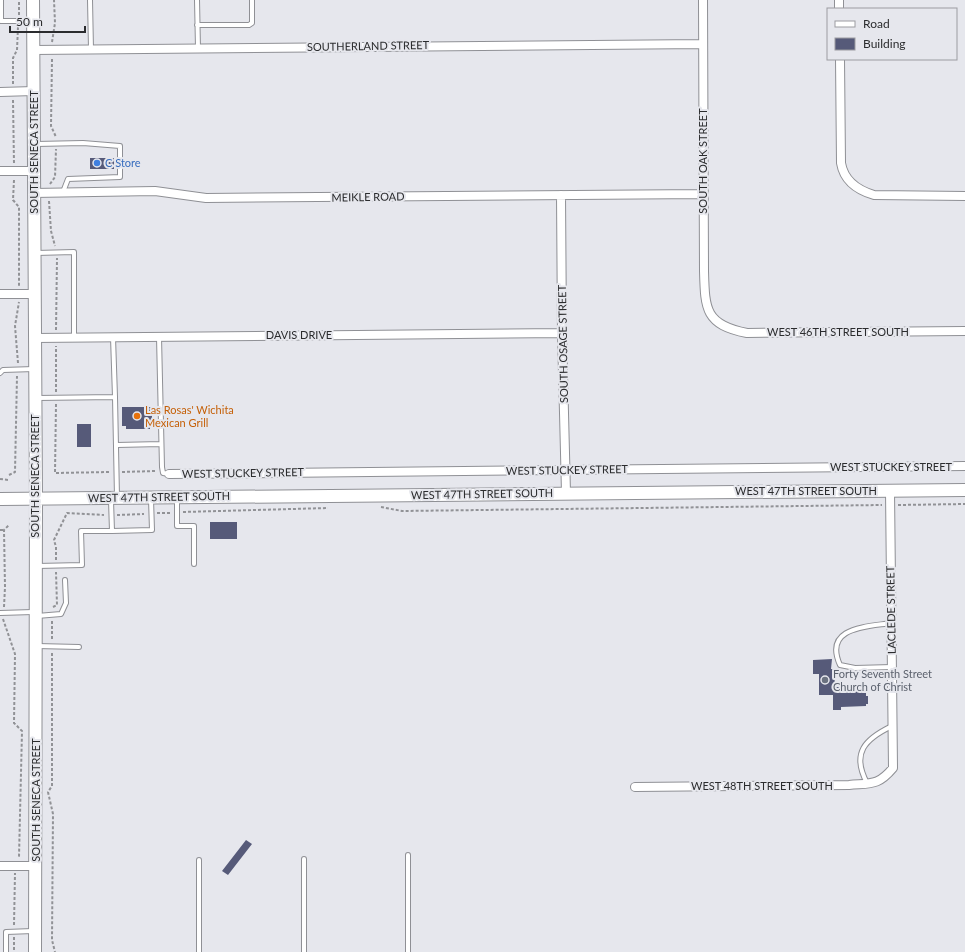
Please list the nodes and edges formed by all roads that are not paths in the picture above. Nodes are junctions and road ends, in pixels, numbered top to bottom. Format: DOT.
graph roads {
  1 [pos="1,0"];
  2 [pos="33,0"];
  3 [pos="90,0"];
  4 [pos="197,0"];
  5 [pos="252,0"];
  6 [pos="703,0"];
  7 [pos="33,22"];
  8 [pos="197,25"];
  9 [pos="703,44"];
  10 [pos="198,48"];
  11 [pos="91,49"];
  12 [pos="33,50"];
  13 [pos="840,60"];
  14 [pos="34,91"];
  15 [pos="0,92"];
  16 [pos="34,144"];
  17 [pos="0,171"];
  18 [pos="33,171"];
  19 [pos="33,193"];
  20 [pos="63,193"];
  21 [pos="704,194"];
  22 [pos="561,195"];
  23 [pos="965,196"];
  24 [pos="34,253"];
  25 [pos="0,294"];
  26 [pos="34,294"];
  27 [pos="716,319"];
  28 [pos="965,331"];
  29 [pos="562,333"];
  30 [pos="113,336"];
  31 [pos="158,336"];
  32 [pos="74,337"];
  33 [pos="35,338"];
  34 [pos="35,369"];
  35 [pos="0,373"];
  36 [pos="115,397"];
  37 [pos="35,398"];
  38 [pos="161,444"];
  39 [pos="117,445"];
  40 [pos="965,466"];
  41 [pos="566,469"];
  42 [pos="169,474"];
  43 [pos="965,490"];
  44 [pos="890,491"];
  45 [pos="566,493"];
  46 [pos="151,497"];
  47 [pos="177,497"];
  48 [pos="114,498"];
  49 [pos="0,499"];
  50 [pos="36,499"];
  51 [pos="112,531"];
  52 [pos="194,564"];
  53 [pos="35,566"];
  54 [pos="66,580"];
  55 [pos="2,612"];
  56 [pos="35,614"];
  57 [pos="892,623"];
  58 [pos="35,646"];
  59 [pos="79,647"];
  60 [pos="892,667"];
  61 [pos="893,726"];
  62 [pos="887,775"];
  63 [pos="867,783"];
  64 [pos="635,787"];
  65 [pos="408,855"];
  66 [pos="304,859"];
  67 [pos="199,860"];
  68 [pos="0,866"];
  69 [pos="35,866"];
  70 [pos="35,930"];
  71 [pos="6,952"];
  72 [pos="35,952"];
  73 [pos="199,952"];
  74 [pos="304,952"];
  75 [pos="408,952"];
  1 -- 7 [label="lane"];
  2 -- 7 [label="street, SOUTH SENECA STREET"];
  3 -- 11 [label="lane"];
  4 -- 8 [label="lane"];
  5 -- 8 [label="lane"];
  6 -- 9 [label="street, SOUTH OAK STREET"];
  7 -- 12 [label="street, SOUTH SENECA STREET"];
  8 -- 10 [label="lane"];
  9 -- 10 [label="street, SOUTHERLAND STREET"];
  9 -- 21 [label="street, SOUTH OAK STREET"];
  10 -- 11 [label="street, SOUTHERLAND STREET"];
  11 -- 12 [label="street, SOUTHERLAND STREET"];
  12 -- 14 [label="street, SOUTH SENECA STREET"];
  13 -- 23 [label="street"];
  14 -- 15 [label="street"];
  14 -- 16 [label="street, SOUTH SENECA STREET"];
  16 -- 18 [label="street, SOUTH SENECA STREET"];
  16 -- 20 [label="lane"];
  17 -- 18 [label="street"];
  18 -- 19 [label="street, SOUTH SENECA STREET"];
  19 -- 20 [label="street, MEIKLE ROAD"];
  19 -- 24 [label="street, SOUTH SENECA STREET"];
  20 -- 22 [label="street, MEIKLE ROAD"];
  21 -- 22 [label="street, MEIKLE ROAD"];
  21 -- 27 [label="street, SOUTH OAK STREET"];
  22 -- 29 [label="street, SOUTH OSAGE STREET"];
  24 -- 26 [label="street, SOUTH SENECA STREET"];
  24 -- 32 [label="lane"];
  25 -- 26 [label="street"];
  26 -- 33 [label="street, SOUTH SENECA STREET"];
  27 -- 28 [label="street, WEST 46TH STREET SOUTH"];
  29 -- 31 [label="street, DAVIS DRIVE"];
  29 -- 41 [label="street, SOUTH OSAGE STREET"];
  30 -- 31 [label="street, DAVIS DRIVE"];
  30 -- 32 [label="street, DAVIS DRIVE"];
  30 -- 36 [label="lane"];
  31 -- 38 [label="lane"];
  32 -- 33 [label="street, DAVIS DRIVE"];
  33 -- 34 [label="street, SOUTH SENECA STREET"];
  34 -- 35 [label="lane"];
  34 -- 37 [label="street, SOUTH SENECA STREET"];
  36 -- 37 [label="lane"];
  36 -- 39 [label="lane"];
  37 -- 50 [label="street, SOUTH SENECA STREET"];
  38 -- 39 [label="lane"];
  38 -- 42 [label="lane"];
  39 -- 48 [label="lane"];
  40 -- 41 [label="street, WEST STUCKEY STREET"];
  41 -- 42 [label="street, WEST STUCKEY STREET"];
  41 -- 45 [label="street, SOUTH OSAGE STREET"];
  43 -- 44 [label="street, WEST 47TH STREET SOUTH"];
  44 -- 45 [label="street, WEST 47TH STREET SOUTH"];
  44 -- 57 [label="street, LACLEDE STREET"];
  45 -- 47 [label="street, WEST 47TH STREET SOUTH"];
  46 -- 47 [label="street, WEST 47TH STREET SOUTH"];
  46 -- 48 [label="street, WEST 47TH STREET SOUTH"];
  46 -- 51 [label="lane"];
  47 -- 52 [label="lane"];
  48 -- 50 [label="street, WEST 47TH STREET SOUTH"];
  48 -- 51 [label="lane"];
  49 -- 50 [label="street, WEST 47TH STREET SOUTH"];
  50 -- 53 [label="street, SOUTH SENECA STREET"];
  51 -- 53 [label="lane"];
  53 -- 56 [label="street, SOUTH SENECA STREET"];
  54 -- 56 [label="lane"];
  55 -- 56 [label="lane"];
  56 -- 58 [label="street, SOUTH SENECA STREET"];
  57 -- 60 [label="street, LACLEDE STREET"];
  57 -- 60 [label="lane"];
  58 -- 59 [label="lane"];
  58 -- 69 [label="street, SOUTH SENECA STREET"];
  60 -- 61 [label="street, LACLEDE STREET"];
  61 -- 62 [label="street, LACLEDE STREET"];
  61 -- 63 [label="lane"];
  62 -- 63 [label="street, WEST 48TH STREET SOUTH"];
  63 -- 64 [label="street, WEST 48TH STREET SOUTH"];
  65 -- 75 [label="lane"];
  66 -- 74 [label="lane"];
  67 -- 73 [label="lane"];
  68 -- 69 [label="street"];
  69 -- 70 [label="street, SOUTH SENECA STREET"];
  70 -- 71 [label="lane"];
  70 -- 72 [label="street, SOUTH SENECA STREET"];
}
